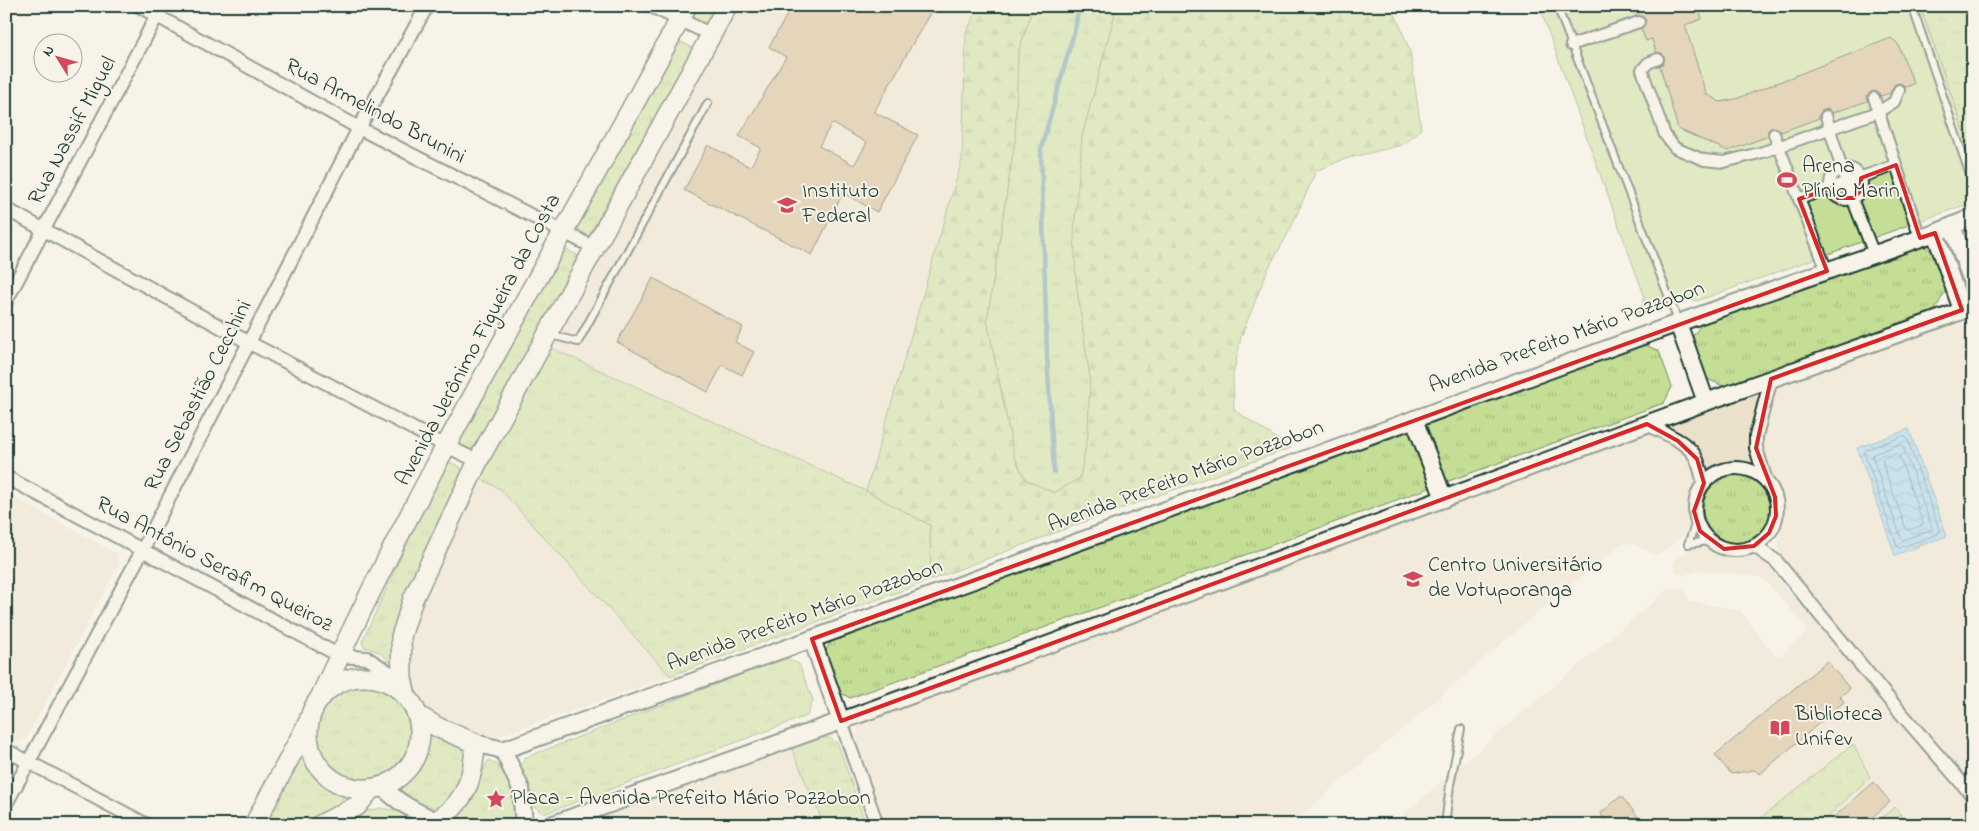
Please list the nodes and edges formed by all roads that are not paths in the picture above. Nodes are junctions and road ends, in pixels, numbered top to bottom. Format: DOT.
graph roads {
  1 [pos="139,6"];
  2 [pos="427,6"];
  3 [pos="651,6"];
  4 [pos="727,6"];
  5 [pos="1556,6"];
  6 [pos="1912,6"];
  7 [pos="160,11"];
  8 [pos="683,14"];
  9 [pos="1640,22"];
  10 [pos="712,35"];
  11 [pos="1571,45"];
  12 [pos="1658,59"];
  13 [pos="1899,90"];
  14 [pos="1874,98"];
  15 [pos="708,103"];
  16 [pos="1878,112"];
  17 [pos="1826,116"];
  18 [pos="359,128"];
  19 [pos="1829,128"];
  20 [pos="1774,134"];
  21 [pos="1778,146"];
  22 [pos="1896,165"];
  23 [pos="1842,168"];
  24 [pos="1861,178"];
  25 [pos="1846,183"];
  26 [pos="1973,184"];
  27 [pos="1831,188"];
  28 [pos="1852,198"];
  29 [pos="1799,199"];
  30 [pos="6,209"];
  31 [pos="1973,217"];
  32 [pos="1952,226"];
  33 [pos="44,230"];
  34 [pos="563,233"];
  35 [pos="1928,235"];
  36 [pos="595,248"];
  37 [pos="1874,254"];
  38 [pos="1827,271"];
  39 [pos="1973,284"];
  40 [pos="6,301"];
  41 [pos="1969,312"];
  42 [pos="1678,322"];
  43 [pos="547,334"];
  44 [pos="248,342"];
  45 [pos="1771,379"];
  46 [pos="1706,402"];
  47 [pos="1414,419"];
  48 [pos="1647,424"];
  49 [pos="446,446"];
  50 [pos="478,461"];
  51 [pos="6,477"];
  52 [pos="1766,481"];
  53 [pos="1704,483"];
  54 [pos="1444,499"];
  55 [pos="1696,522"];
  56 [pos="1770,533"];
  57 [pos="1709,541"];
  58 [pos="1754,546"];
  59 [pos="143,550"];
  60 [pos="1776,561"];
  61 [pos="812,639"];
  62 [pos="340,656"];
  63 [pos="401,691"];
  64 [pos="320,700"];
  65 [pos="417,715"];
  66 [pos="310,720"];
  67 [pos="841,721"];
  68 [pos="1461,729"];
  69 [pos="475,743"];
  70 [pos="6,750"];
  71 [pos="503,750"];
  72 [pos="27,762"];
  73 [pos="377,788"];
  74 [pos="1973,796"];
  75 [pos="6,804"];
  76 [pos="436,824"];
  77 [pos="147,825"];
  78 [pos="254,825"];
  79 [pos="320,825"];
  80 [pos="524,825"];
  81 [pos="551,825"];
  82 [pos="877,825"];
  83 [pos="1445,825"];
  1 -- 7 [label="street, Rua Armelindo Brunini"];
  2 -- 18 [label="street, Rua Sebastião Cecchini"];
  3 -- 8 [label="street"];
  4 -- 10 [label="main road"];
  5 -- 11 [label="lane"];
  6 -- 26 [label="lane"];
  7 -- 18 [label="street, Rua Armelindo Brunini"];
  7 -- 33 [label="street, Rua Nassif Miguel"];
  8 -- 10 [label="street"];
  8 -- 34 [label="main road, Avenida Jerônimo Figueira da Costa"];
  9 -- 11 [label="street"];
  10 -- 36 [label="main road"];
  11 -- 42 [label="lane"];
  12 -- 21 [label="street"];
  13 -- 16 [label="street"];
  14 -- 16 [label="street"];
  15 -- 43 [label="lane"];
  16 -- 19 [label="street"];
  16 -- 22 [label="street"];
  17 -- 19 [label="street"];
  18 -- 34 [label="street, Rua Armelindo Brunini"];
  18 -- 44 [label="street, Rua Sebastião Cecchini"];
  19 -- 21 [label="street"];
  19 -- 23 [label="street"];
  20 -- 21 [label="street"];
  21 -- 29 [label="street"];
  22 -- 24 [label="street"];
  22 -- 35 [label="street"];
  23 -- 24 [label="street"];
  23 -- 25 [label="street"];
  23 -- 27 [label="street"];
  24 -- 25 [label="street"];
  24 -- 28 [label="street"];
  25 -- 27 [label="street"];
  25 -- 28 [label="street"];
  27 -- 28 [label="street"];
  27 -- 29 [label="street"];
  28 -- 37 [label="street"];
  29 -- 38 [label="street"];
  30 -- 33 [label="street"];
  31 -- 32 [label="street, Avenida Prefeito Mário Pozzobon"];
  32 -- 35 [label="street, Avenida Prefeito Mário Pozzobon"];
  32 -- 39 [label="street"];
  33 -- 40 [label="street, Rua Nassif Miguel"];
  33 -- 44 [label="street"];
  34 -- 36 [label="street, Rua Armelindo Brunini"];
  34 -- 49 [label="main road, Avenida Jerônimo Figueira da Costa"];
  35 -- 37 [label="street, Avenida Prefeito Mário Pozzobon"];
  35 -- 41 [label="street"];
  36 -- 43 [label="main road"];
  37 -- 38 [label="street, Avenida Prefeito Mário Pozzobon"];
  38 -- 42 [label="street, Avenida Prefeito Mário Pozzobon"];
  41 -- 45 [label="street"];
  42 -- 46 [label="street"];
  42 -- 47 [label="street, Avenida Prefeito Mário Pozzobon"];
  43 -- 50 [label="main road"];
  44 -- 49 [label="street"];
  44 -- 59 [label="street, Rua Sebastião Cecchini"];
  45 -- 46 [label="street"];
  45 -- 52 [label="street"];
  46 -- 48 [label="street"];
  47 -- 54 [label="street"];
  47 -- 61 [label="street, Avenida Prefeito Mário Pozzobon"];
  48 -- 53 [label="street"];
  48 -- 54 [label="street"];
  49 -- 50 [label="street"];
  49 -- 62 [label="main road, Avenida Jerônimo Figueira da Costa"];
  50 -- 63 [label="main road"];
  51 -- 59 [label="street, Rua Antônio Serafim Queiroz"];
  52 -- 53 [label="street"];
  52 -- 56 [label="street"];
  53 -- 55 [label="street"];
  54 -- 67 [label="street"];
  55 -- 57 [label="street"];
  55 -- 57 [label="lane"];
  56 -- 58 [label="street"];
  56 -- 60 [label="street"];
  57 -- 58 [label="street"];
  58 -- 60 [label="street"];
  59 -- 62 [label="street, Rua Antônio Serafim Queiroz"];
  59 -- 72 [label="street, Rua Sebastião Cecchini"];
  60 -- 74 [label="street"];
  61 -- 67 [label="street"];
  61 -- 71 [label="street, Avenida Prefeito Mário Pozzobon"];
  62 -- 63 [label="street, Rua Antônio Serafim Queiroz"];
  62 -- 64 [label="main road, Avenida Jerônimo Figueira da Costa"];
  63 -- 64 [label="main road"];
  63 -- 65 [label="main road"];
  64 -- 66 [label="main road"];
  65 -- 69 [label="main road"];
  65 -- 73 [label="main road"];
  66 -- 73 [label="main road"];
  66 -- 78 [label="main road"];
  67 -- 81 [label="street"];
  67 -- 82 [label="street"];
  68 -- 83 [label="lane"];
  69 -- 71 [label="street"];
  69 -- 76 [label="main road"];
  70 -- 72 [label="street"];
  71 -- 80 [label="street"];
  72 -- 75 [label="street, Rua Sebastião Cecchini"];
  72 -- 77 [label="street"];
  73 -- 76 [label="street"];
  73 -- 79 [label="main road"];
}
